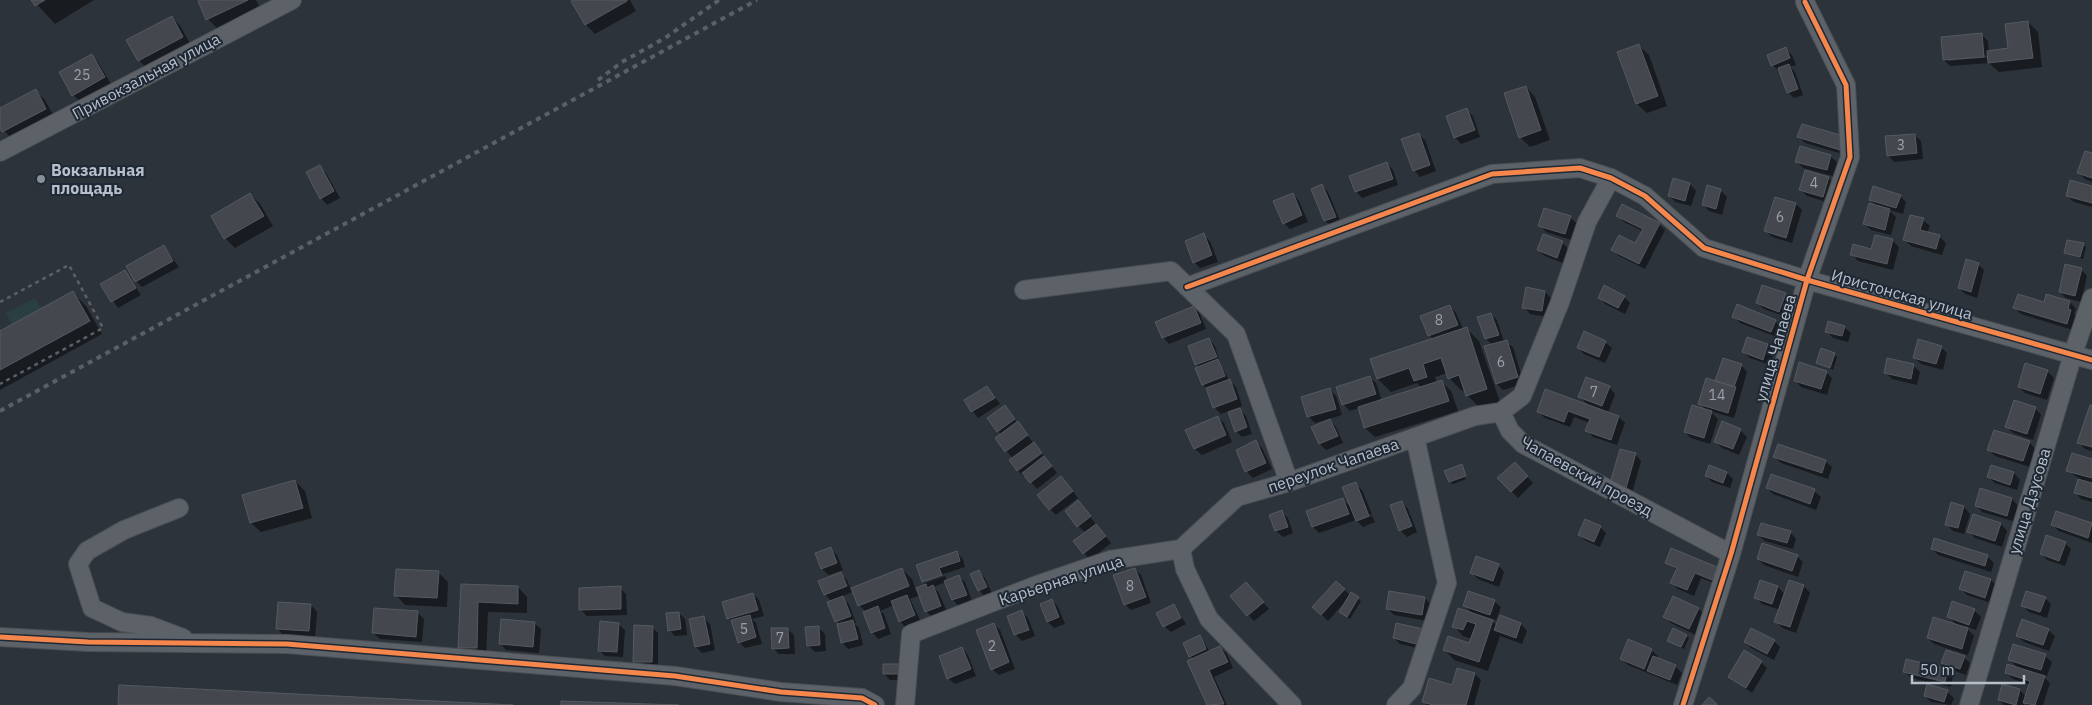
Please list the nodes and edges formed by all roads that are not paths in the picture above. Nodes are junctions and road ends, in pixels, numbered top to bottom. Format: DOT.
graph roads {
  1 [pos="292,0"];
  2 [pos="1805,2"];
  3 [pos="0,152"];
  4 [pos="1610,178"];
  5 [pos="1807,280"];
  6 [pos="1187,287"];
  7 [pos="1024,290"];
  8 [pos="2092,298"];
  9 [pos="2073,354"];
  10 [pos="2092,360"];
  11 [pos="1501,412"];
  12 [pos="1416,437"];
  13 [pos="1288,482"];
  14 [pos="179,508"];
  15 [pos="1182,549"];
  16 [pos="1731,554"];
  17 [pos="0,637"];
  18 [pos="197,643"];
  19 [pos="875,705"];
  20 [pos="905,705"];
  21 [pos="1292,705"];
  22 [pos="1396,705"];
  23 [pos="1683,705"];
  24 [pos="1969,705"];
  1 -- 3 [label="street, Привокзальная улица"];
  2 -- 5 [label="street, улица Чапаева"];
  4 -- 5 [label="street, Иристонская улица"];
  4 -- 6 [label="street, Иристонская улица"];
  4 -- 11 [label="street"];
  5 -- 9 [label="street, Иристонская улица"];
  5 -- 16 [label="street, улица Чапаева"];
  6 -- 7 [label="street"];
  6 -- 13 [label="street"];
  8 -- 9 [label="street, улица Дзусова"];
  9 -- 10 [label="street, Иристонская улица"];
  9 -- 24 [label="street, улица Дзусова"];
  11 -- 12 [label="street, переулок Чапаева"];
  11 -- 16 [label="street, Чапаевский проезд"];
  12 -- 13 [label="street, переулок Чапаева"];
  12 -- 22 [label="street"];
  13 -- 15 [label="street, переулок Чапаева"];
  14 -- 18 [label="street"];
  15 -- 20 [label="street, Карьерная улица"];
  15 -- 21 [label="street"];
  16 -- 23 [label="street, улица Чапаева"];
  17 -- 18 [label="street"];
  18 -- 19 [label="street"];
}
